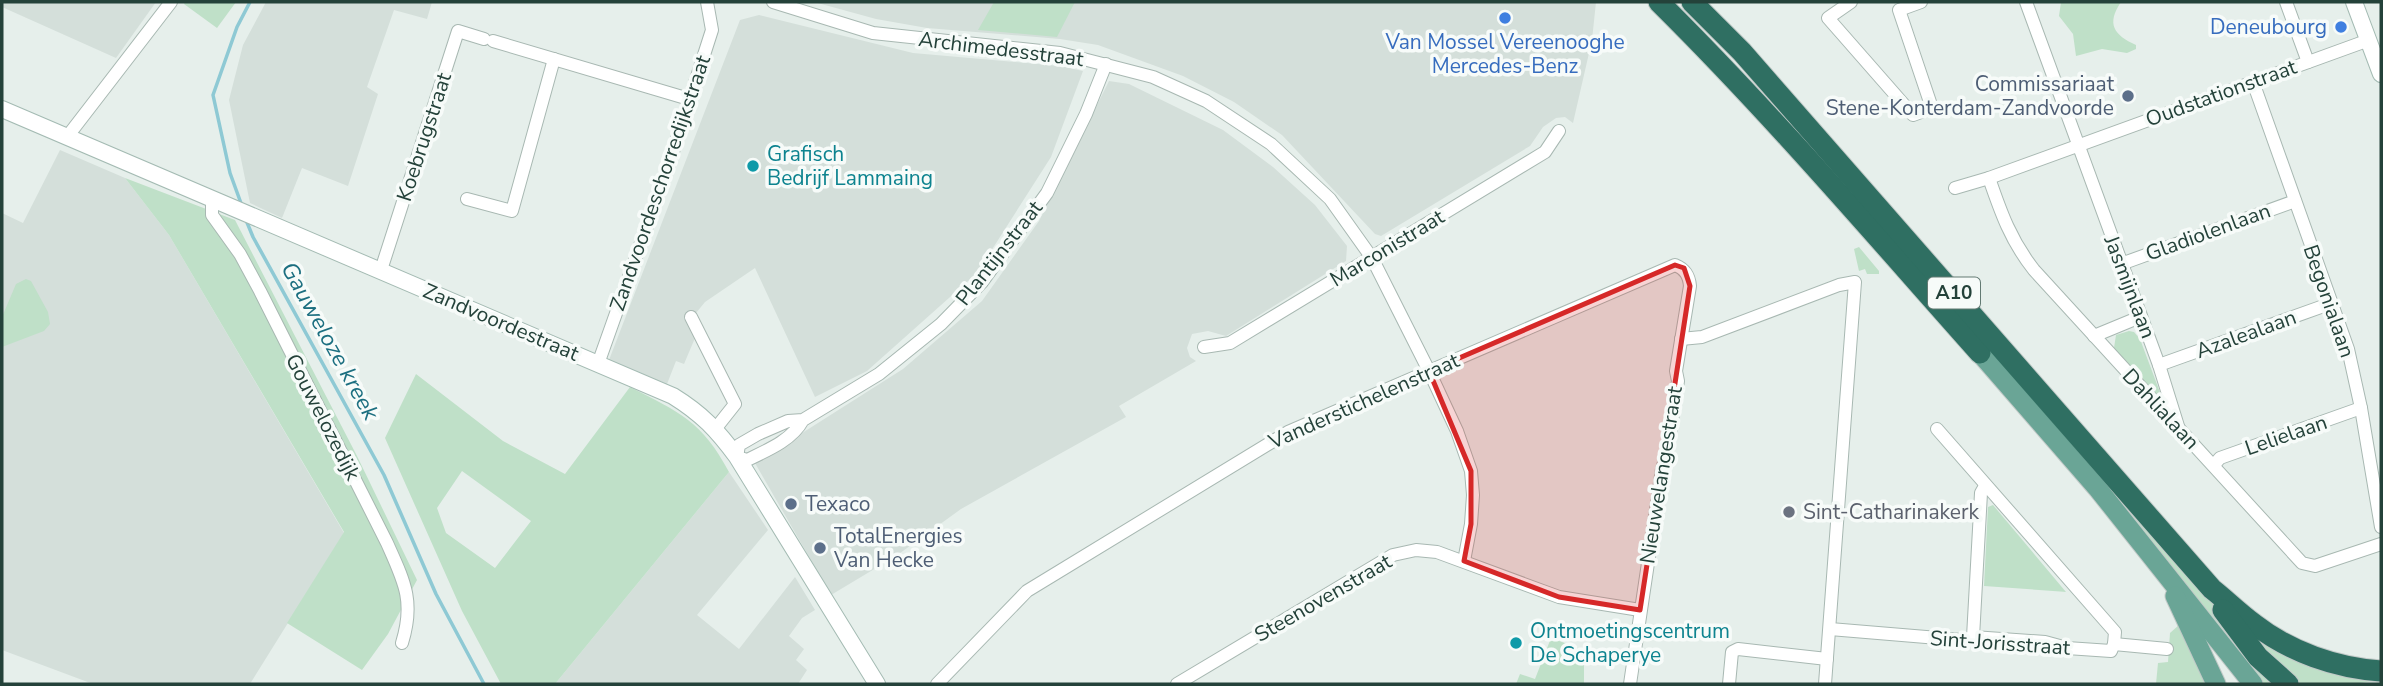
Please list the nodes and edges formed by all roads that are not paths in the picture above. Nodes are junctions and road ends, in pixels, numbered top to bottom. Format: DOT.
graph roads {
  1 [pos="171,2"];
  2 [pos="707,2"];
  3 [pos="773,2"];
  4 [pos="1659,2"];
  5 [pos="1692,2"];
  6 [pos="1852,2"];
  7 [pos="1921,2"];
  8 [pos="2026,2"];
  9 [pos="2286,2"];
  10 [pos="2359,3"];
  11 [pos="2369,40"];
  12 [pos="554,60"];
  13 [pos="2308,62"];
  14 [pos="1106,64"];
  15 [pos="2381,74"];
  16 [pos="2253,82"];
  17 [pos="689,99"];
  18 [pos="2,109"];
  19 [pos="1559,131"];
  20 [pos="67,137"];
  21 [pos="2077,146"];
  22 [pos="1989,178"];
  23 [pos="1955,188"];
  24 [pos="467,199"];
  25 [pos="217,200"];
  26 [pos="2295,201"];
  27 [pos="1372,258"];
  28 [pos="2121,264"];
  29 [pos="1684,268"];
  30 [pos="381,271"];
  31 [pos="2332,303"];
  32 [pos="691,317"];
  33 [pos="2140,317"];
  34 [pos="2094,336"];
  35 [pos="1681,339"];
  36 [pos="1204,347"];
  37 [pos="1980,353"];
  38 [pos="598,364"];
  39 [pos="2159,365"];
  40 [pos="1429,371"];
  41 [pos="2361,408"];
  42 [pos="803,419"];
  43 [pos="716,428"];
  44 [pos="1937,429"];
  45 [pos="2179,429"];
  46 [pos="737,457"];
  47 [pos="2214,465"];
  48 [pos="1985,486"];
  49 [pos="2381,527"];
  50 [pos="2381,544"];
  51 [pos="1464,561"];
  52 [pos="2163,571"];
  53 [pos="2212,589"];
  54 [pos="1640,610"];
  55 [pos="1830,629"];
  56 [pos="1973,637"];
  57 [pos="402,643"];
  58 [pos="2114,644"];
  59 [pos="2167,649"];
  60 [pos="1827,659"];
  61 [pos="2381,671"];
  62 [pos="1730,678"];
  63 [pos="877,684"];
  64 [pos="937,684"];
  65 [pos="1177,684"];
  66 [pos="1630,684"];
  67 [pos="1825,684"];
  68 [pos="2216,684"];
  69 [pos="2253,684"];
  70 [pos="2288,684"];
  1 -- 20 [label="street"];
  2 -- 17 [label="street, Zandvoordeschorredijkstraat"];
  3 -- 14 [label="street, Archimedesstraat"];
  4 -- 37 [label="highway, A10"];
  5 -- 53 [label="highway, A10"];
  6 -- 7 [label="street"];
  8 -- 21 [label="street, Jasmijnlaan"];
  9 -- 13 [label="street"];
  10 -- 11 [label="main road"];
  11 -- 13 [label="street, Oudstationstraat"];
  11 -- 15 [label="main road"];
  12 -- 17 [label="street, Koebrugstraat"];
  12 -- 24 [label="street"];
  12 -- 30 [label="street, Koebrugstraat"];
  13 -- 16 [label="street, Oudstationstraat"];
  14 -- 27 [label="street, Archimedesstraat"];
  14 -- 42 [label="street, Plantijnstraat"];
  16 -- 21 [label="street, Oudstationstraat"];
  16 -- 26 [label="street, Begonialaan"];
  17 -- 38 [label="street, Zandvoordeschorredijkstraat"];
  18 -- 20 [label="main road, Zandvoordestraat"];
  19 -- 27 [label="street, Marconistraat"];
  20 -- 25 [label="main road, Zandvoordestraat"];
  21 -- 22 [label="street, Oudstationstraat"];
  21 -- 28 [label="street, Jasmijnlaan"];
  22 -- 23 [label="street, Oudstationstraat"];
  22 -- 34 [label="street, Dahlialaan"];
  25 -- 30 [label="main road, Zandvoordestraat"];
  25 -- 57 [label="street, Gouwelozedijk"];
  26 -- 28 [label="street, Gladiolenlaan"];
  26 -- 31 [label="street, Begonialaan"];
  27 -- 36 [label="street, Marconistraat"];
  27 -- 40 [label="street, Archimedesstraat"];
  28 -- 33 [label="street, Jasmijnlaan"];
  29 -- 35 [label="street, Nieuwelangestraat"];
  29 -- 40 [label="street, Vanderstichelenstraat"];
  30 -- 38 [label="main road, Zandvoordestraat"];
  31 -- 39 [label="street, Azalealaan"];
  31 -- 41 [label="street, Begonialaan"];
  32 -- 43 [label="street"];
  33 -- 34 [label="street"];
  33 -- 39 [label="street, Jasmijnlaan"];
  34 -- 45 [label="street, Dahlialaan"];
  35 -- 54 [label="street, Nieuwelangestraat"];
  35 -- 55 [label="street"];
  37 -- 52 [label="main road, A10"];
  38 -- 43 [label="main road, Zandvoordestraat"];
  39 -- 45 [label="street, Jasmijnlaan"];
  40 -- 51 [label="street, Archimedesstraat"];
  40 -- 64 [label="street, Vanderstichelenstraat"];
  41 -- 47 [label="street, Lelielaan"];
  41 -- 49 [label="street, Begonialaan"];
  42 -- 46 [label="street, Plantijnstraat"];
  42 -- 46 [label="street, Plantijnstraat"];
  43 -- 46 [label="main road, Zandvoordestraat"];
  44 -- 48 [label="street"];
  45 -- 47 [label="street, Dahlialaan"];
  46 -- 63 [label="main road, Zandvoordestraat"];
  47 -- 50 [label="street, Dahlialaan"];
  48 -- 56 [label="street"];
  48 -- 58 [label="street"];
  51 -- 54 [label="street, Steenovenstraat"];
  51 -- 65 [label="street, Steenovenstraat"];
  52 -- 68 [label="main road, A10"];
  52 -- 69 [label="main road, A10"];
  53 -- 61 [label="highway, A10"];
  53 -- 70 [label="highway, A10"];
  54 -- 66 [label="street, Nieuwelangestraat"];
  55 -- 56 [label="street, Sint-Jorisstraat"];
  55 -- 60 [label="street"];
  56 -- 58 [label="street, Sint-Jorisstraat"];
  58 -- 59 [label="street, Sint-Jorisstraat"];
  60 -- 62 [label="street"];
  60 -- 67 [label="street"];
}
